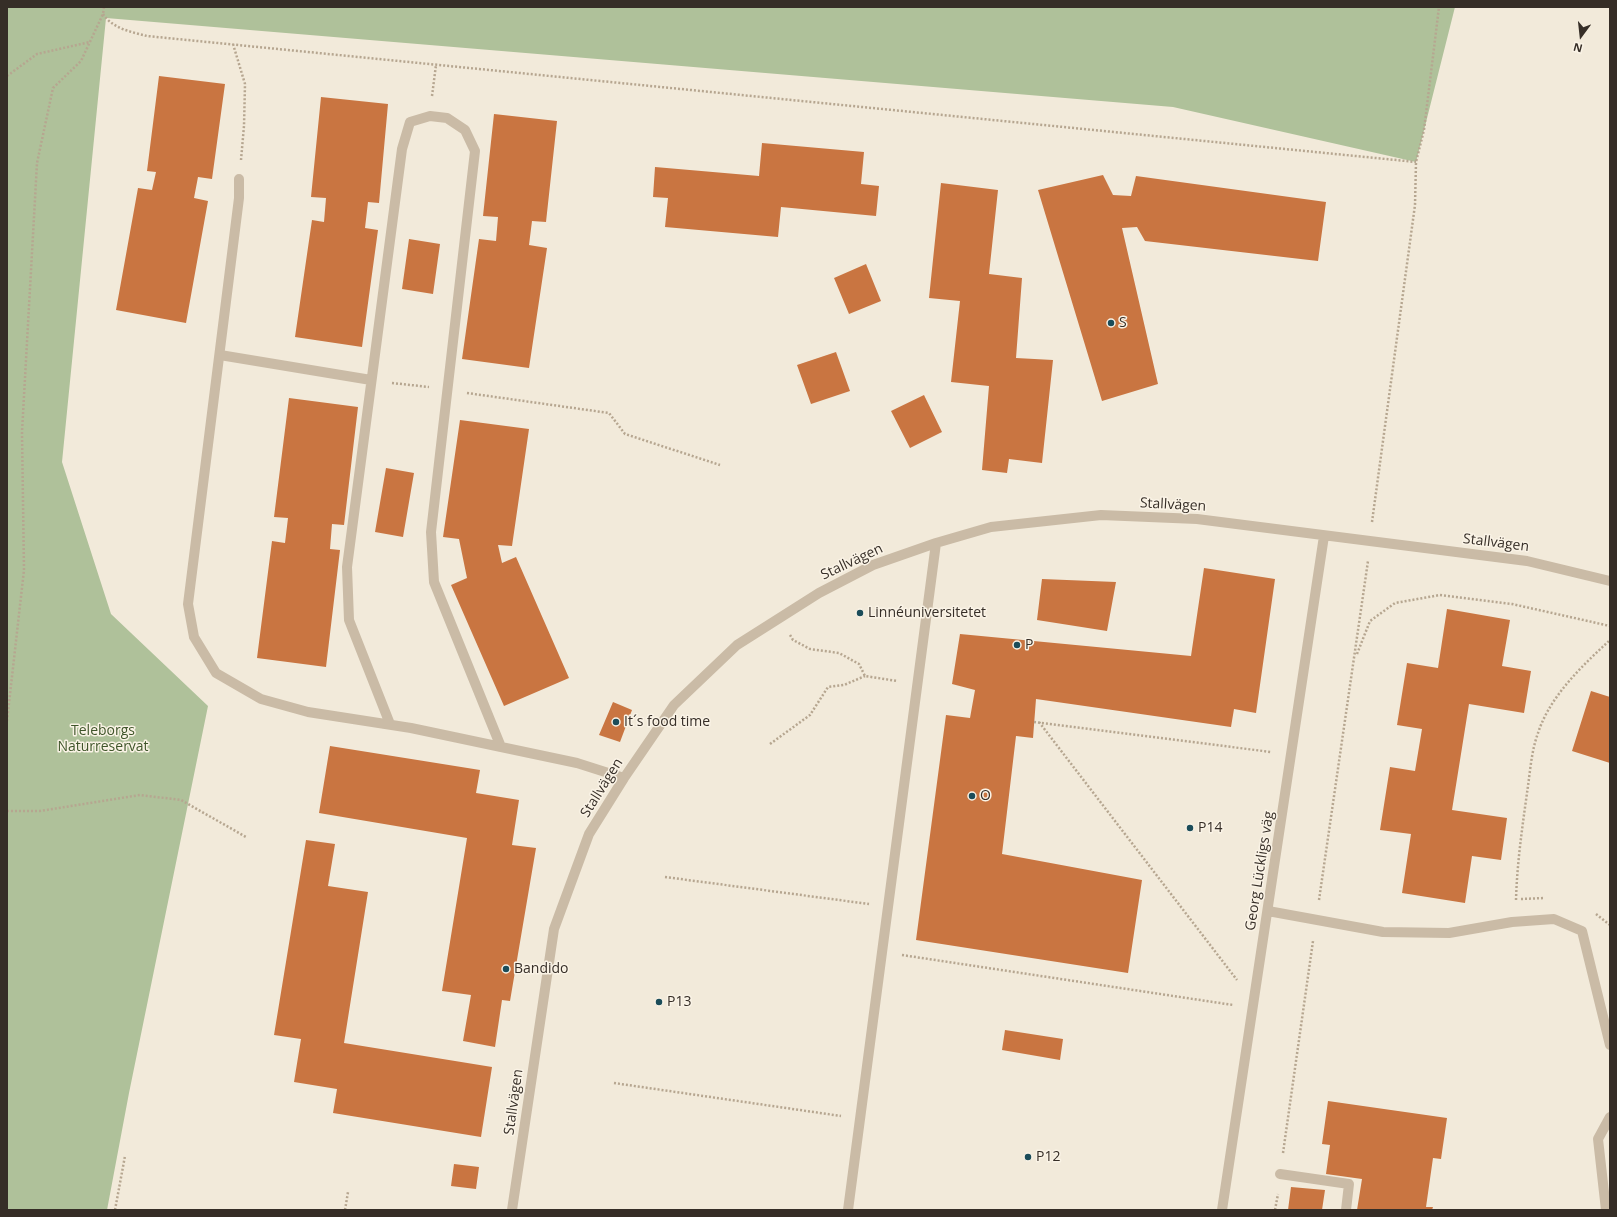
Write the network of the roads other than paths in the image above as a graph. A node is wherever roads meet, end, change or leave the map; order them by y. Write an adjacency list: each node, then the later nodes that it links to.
1 (239, 179): 2 (street)
2 (220, 355): 3 (street); 7 (street)
3 (371, 380): 7 (street); 8 (street)
4 (1324, 536): 5 (street, Stallvägen); 6 (street, Stallvägen); 10 (street, Georg Lückligs väg)
5 (936, 543): 9 (street, Stallvägen); 16 (street)
6 (1610, 581)
7 (390, 724): 8 (street)
8 (502, 747): 9 (street)
9 (624, 778): 15 (street, Stallvägen)
10 (1268, 911): 11 (street); 17 (street, Georg Lückligs väg)
11 (1608, 1029): 12 (street)
12 (1610, 1045)
13 (1610, 1117): 19 (street)
14 (1280, 1174): 18 (street)
15 (512, 1210)
16 (848, 1210)
17 (1222, 1210)
18 (1346, 1210)
19 (1606, 1210)

